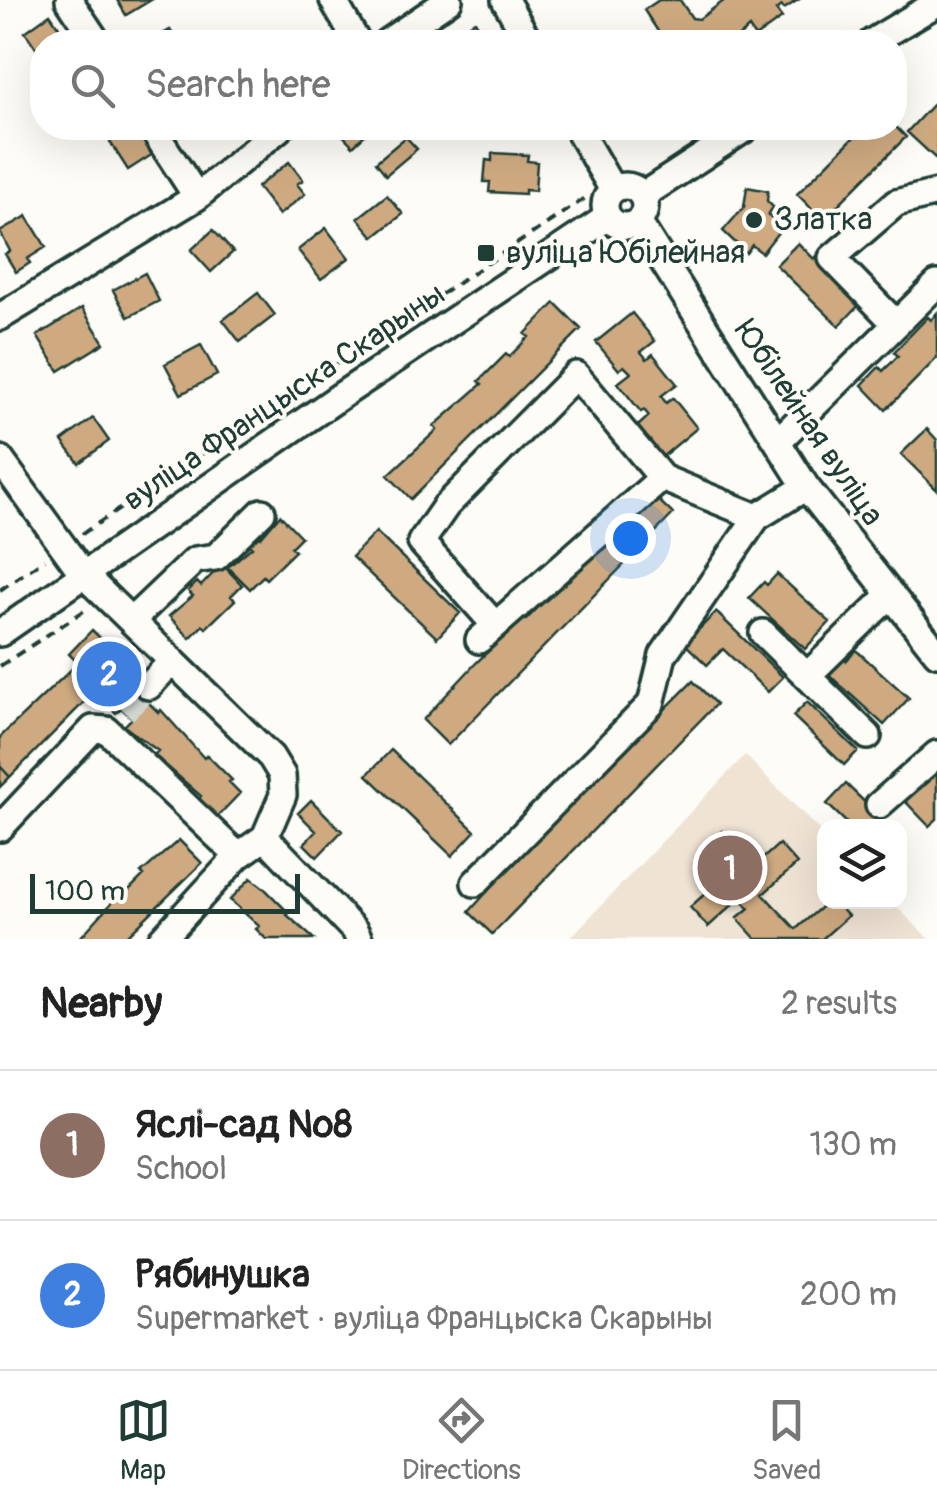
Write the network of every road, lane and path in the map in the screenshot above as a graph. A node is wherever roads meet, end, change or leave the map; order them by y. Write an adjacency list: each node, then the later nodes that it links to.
1 (69, 0): 7 (street)
2 (333, 0): 8 (street)
3 (449, 0): 9 (street)
4 (505, 0): 10 (street)
5 (937, 3): 6 (street)
6 (898, 10): 11 (street)
7 (89, 30)
8 (351, 30)
9 (405, 30)
10 (522, 30)
11 (882, 30)
12 (160, 140): 18 (street)
13 (265, 140): 18 (street)
14 (584, 140): 16 (street)
15 (730, 140): 19 (street)
16 (611, 186): 19 (street); 20 (street); 30 (path)
17 (937, 192): 23 (street)
18 (196, 197): 22 (street)
19 (640, 209): 20 (street); 24 (street, Юбілейная вуліца)
20 (608, 217): 31 (street, вуліца Францыска Скарыны)
21 (937, 284): 23 (street)
22 (3, 309)
23 (896, 324): 24 (street)
24 (778, 441): 27 (street, Юбілейная вуліца)
25 (0, 458): 30 (street)
26 (662, 478): 26 (street); 29 (street)
27 (806, 487): 29 (street); 33 (street, Юбілейная вуліца)
28 (262, 512): 35 (street)
29 (756, 518): 49 (street)
30 (63, 546): 31 (street); 32 (path)
31 (83, 574): 34 (street); 37 (street, вуліца Францыска Скарыны)
32 (0, 590)
33 (890, 594): 38 (street, Юбілейная вуліца); 41 (street)
34 (106, 597): 35 (street); 40 (path)
35 (131, 621): 39 (street)
36 (764, 633): 41 (street)
37 (0, 634)
38 (937, 653)
39 (172, 661): 42 (street); 47 (street)
40 (0, 666)
41 (808, 675): 43 (street)
42 (148, 686)
43 (868, 736)
44 (937, 754): 45 (street)
45 (879, 805)
46 (0, 828): 48 (street)
47 (265, 837): 48 (street); 51 (street)
48 (238, 856): 50 (street)
49 (475, 882)
50 (162, 939)
51 (359, 939)

